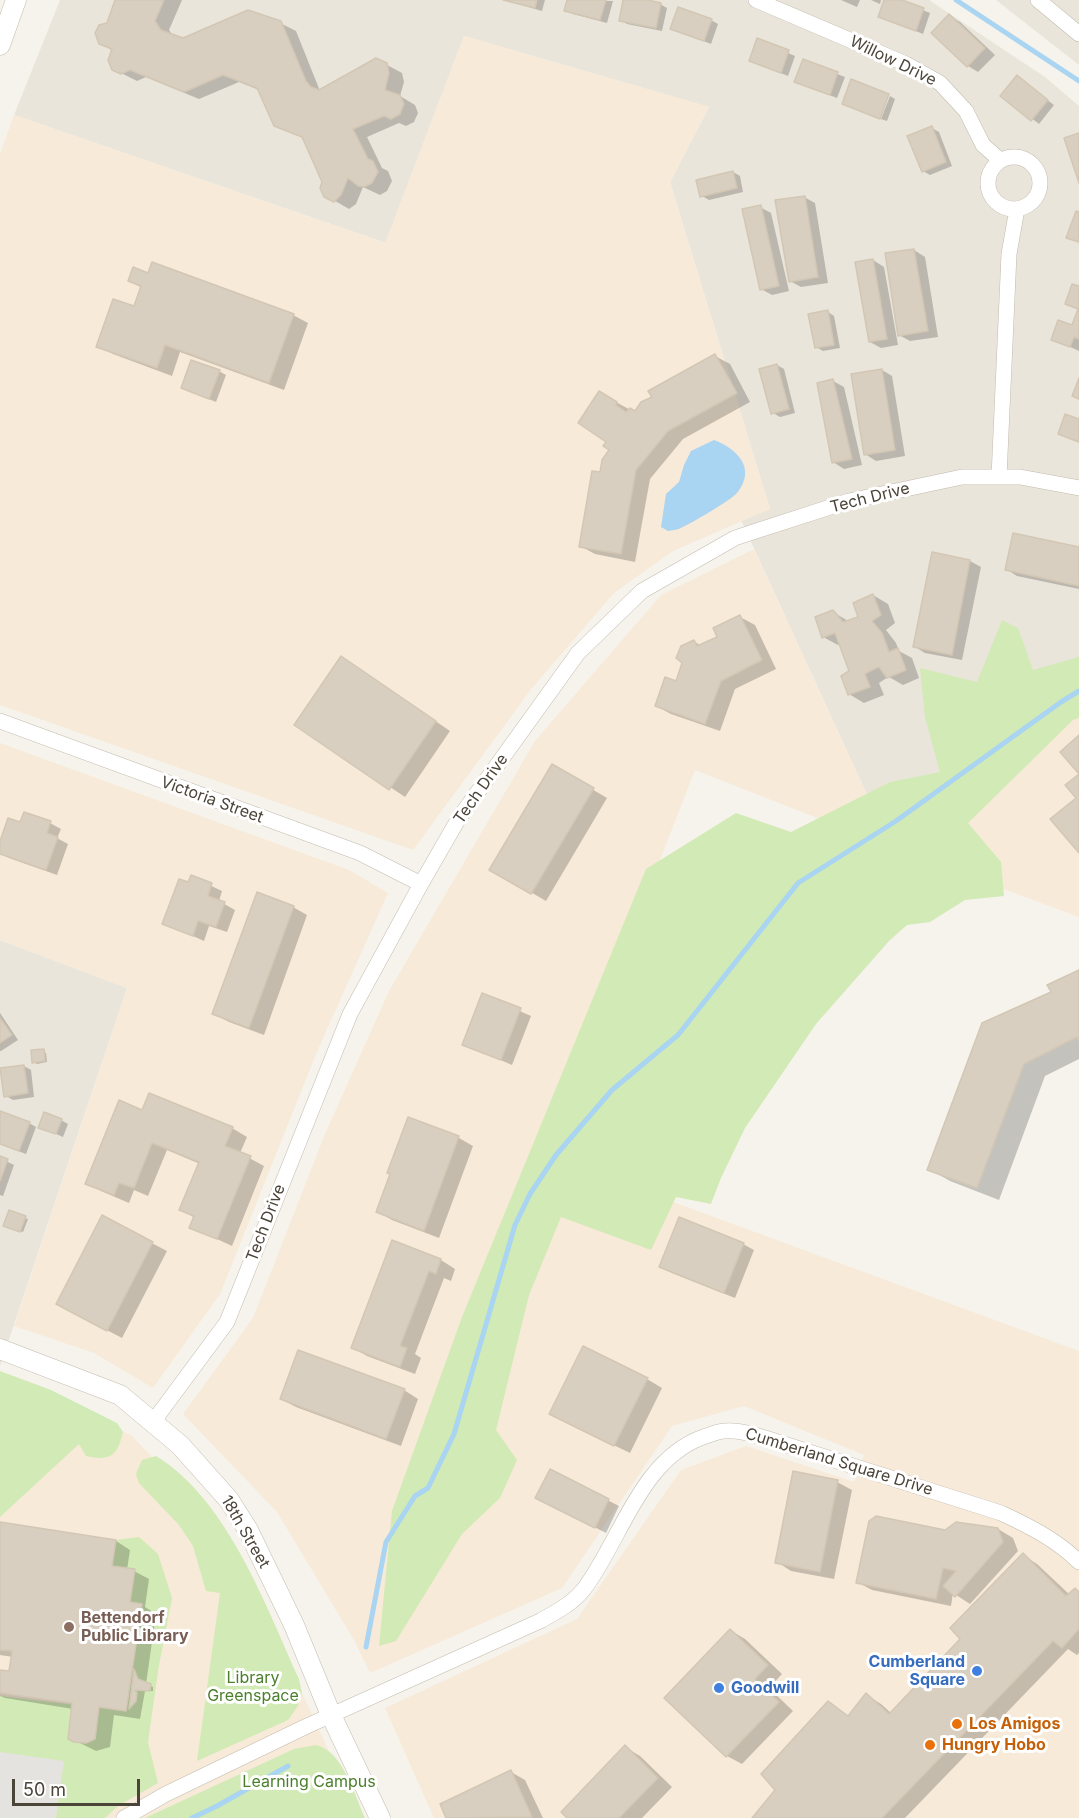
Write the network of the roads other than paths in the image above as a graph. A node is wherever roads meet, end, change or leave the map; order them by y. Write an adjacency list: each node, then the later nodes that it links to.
1 (16, 0): 5 (street)
2 (756, 0): 6 (street, Willow Drive)
3 (1038, 0): 4 (street)
4 (1079, 34)
5 (0, 45)
6 (1000, 160): 7 (street); 7 (street)
7 (1017, 208): 8 (street)
8 (999, 477): 9 (street, Tech Drive); 11 (street, Tech Drive)
9 (1079, 488)
10 (0, 721): 11 (street, Victoria Street)
11 (421, 884): 13 (street, Tech Drive)
12 (0, 1349): 13 (street, 18th Street)
13 (153, 1422): 15 (street, 18th Street)
14 (1079, 1562): 15 (street, Cumberland Square Drive)
15 (331, 1715): 16 (street, Cumberland Square Drive); 17 (street, 18th Street)
16 (124, 1818)
17 (380, 1818)

